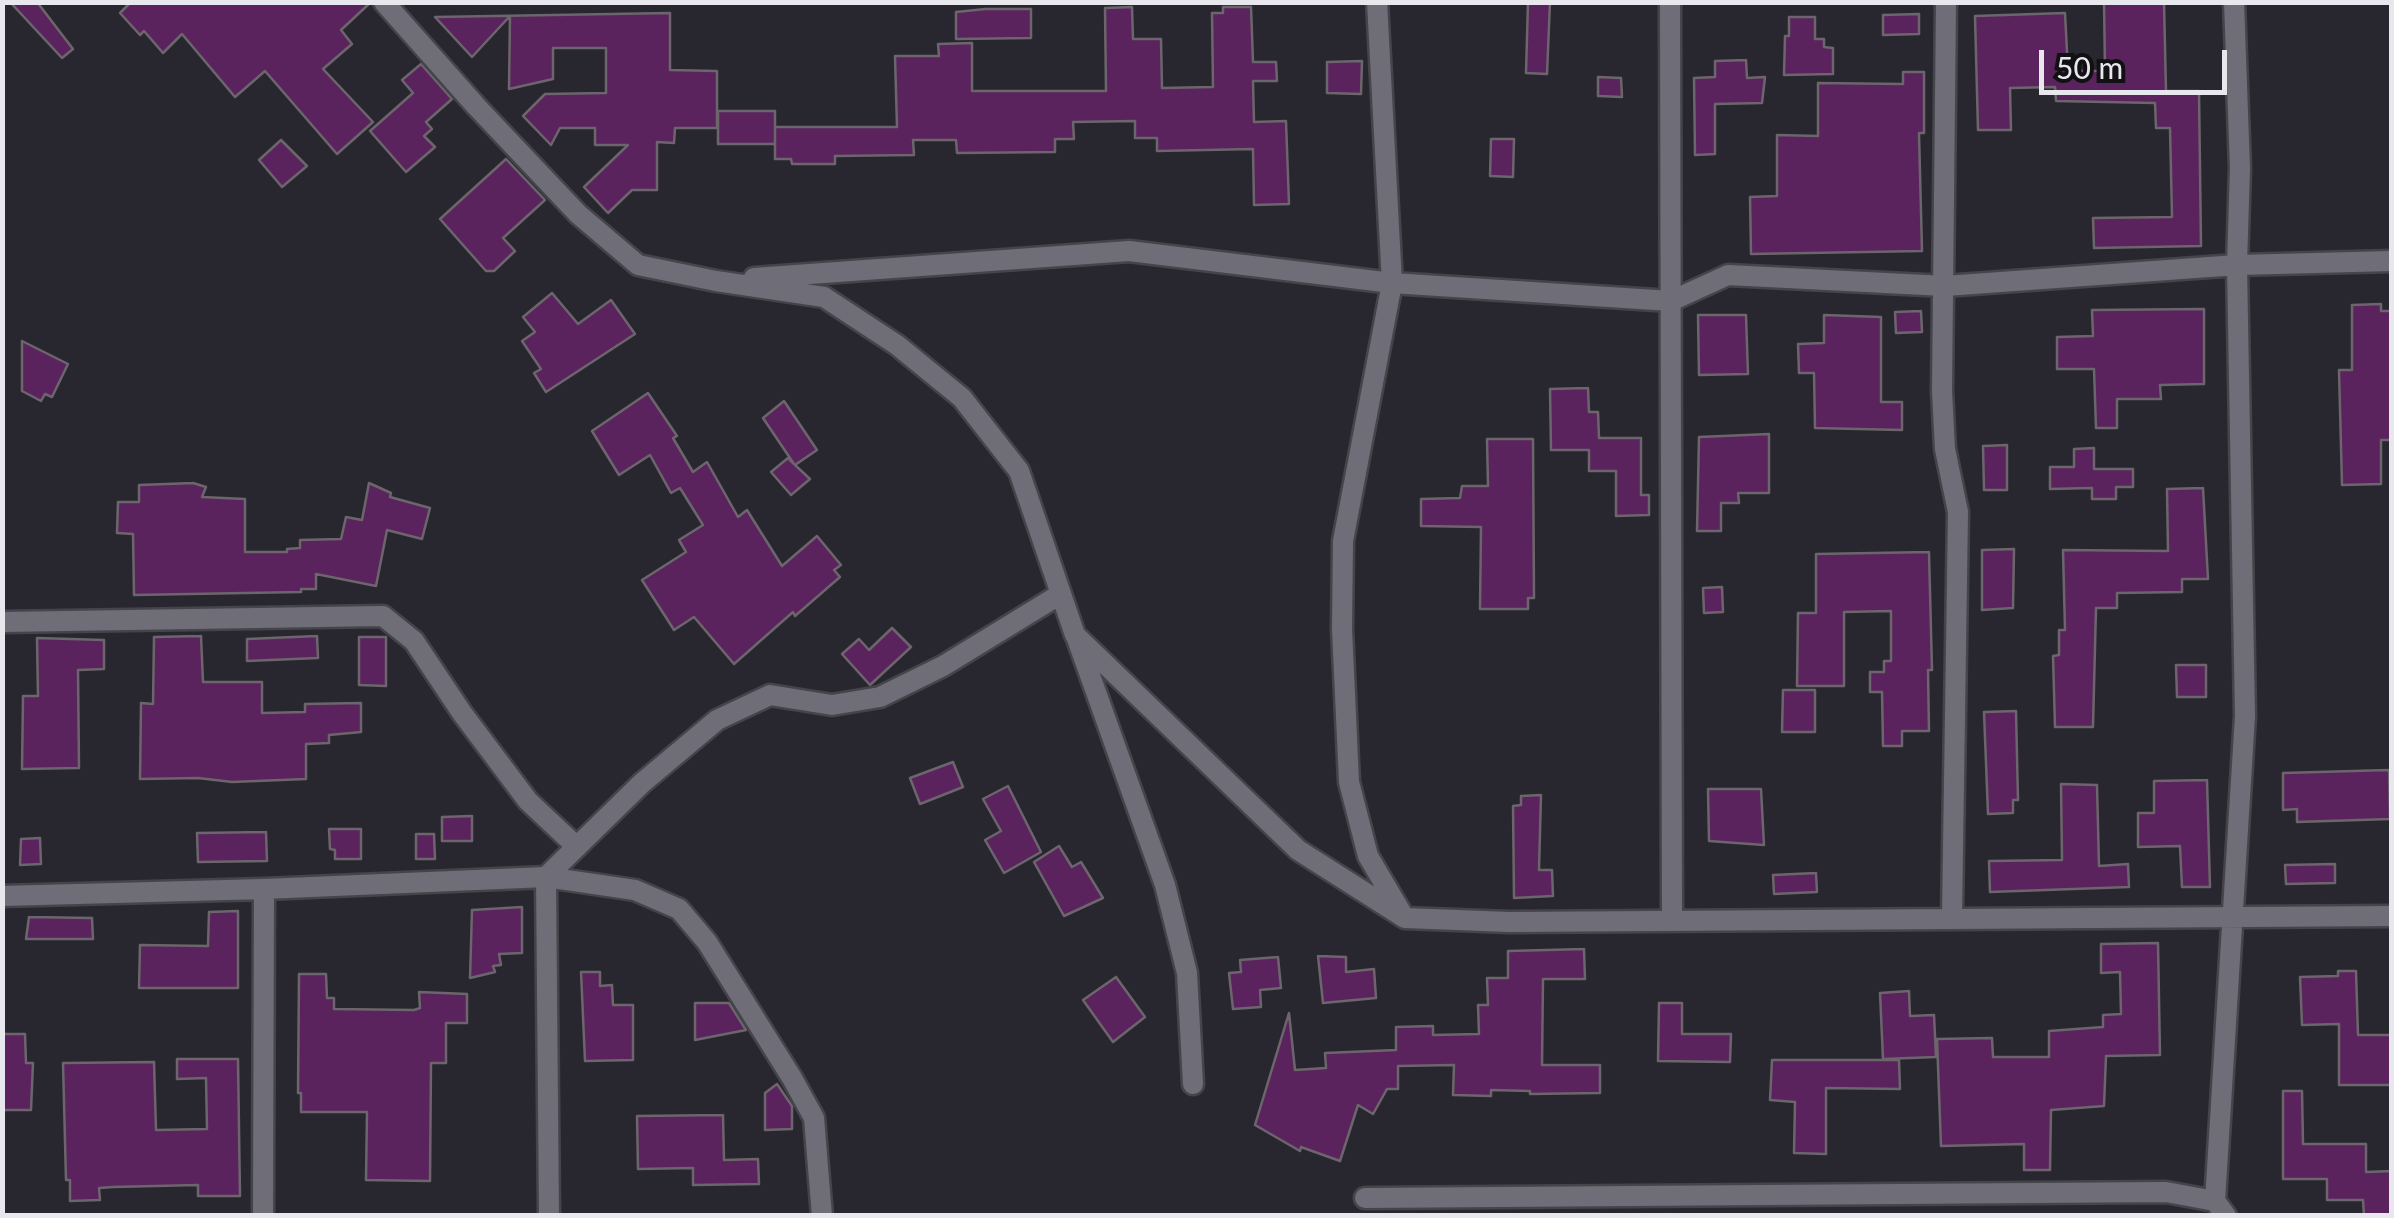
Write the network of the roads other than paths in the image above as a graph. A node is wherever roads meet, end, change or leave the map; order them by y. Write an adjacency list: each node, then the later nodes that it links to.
1 (384, 2): 8 (street)
2 (1377, 2): 9 (street)
3 (1670, 2): 11 (street)
4 (1946, 2): 10 (street)
5 (2234, 2): 7 (street)
6 (2392, 260): 7 (street)
7 (2236, 264): 10 (street); 21 (street)
8 (716, 281): 9 (street); 12 (street)
9 (1392, 283): 11 (street); 22 (street)
10 (1945, 286): 11 (street); 20 (street)
11 (1671, 301): 23 (street)
12 (1060, 595): 14 (street); 15 (street)
13 (2, 622): 15 (street)
14 (1076, 635): 22 (street); 24 (street)
15 (577, 846): 16 (street)
16 (546, 876): 17 (street); 28 (street); 29 (street)
17 (264, 889): 18 (street); 27 (street)
18 (2, 896)
19 (2392, 916): 21 (street)
20 (1952, 917): 21 (street); 23 (street)
21 (2232, 917): 26 (street)
22 (1405, 918): 23 (street)
23 (1672, 920)
24 (1192, 1084)
25 (1365, 1198): 26 (street)
26 (2220, 1208)
27 (263, 1216)
28 (549, 1216)
29 (822, 1216)

